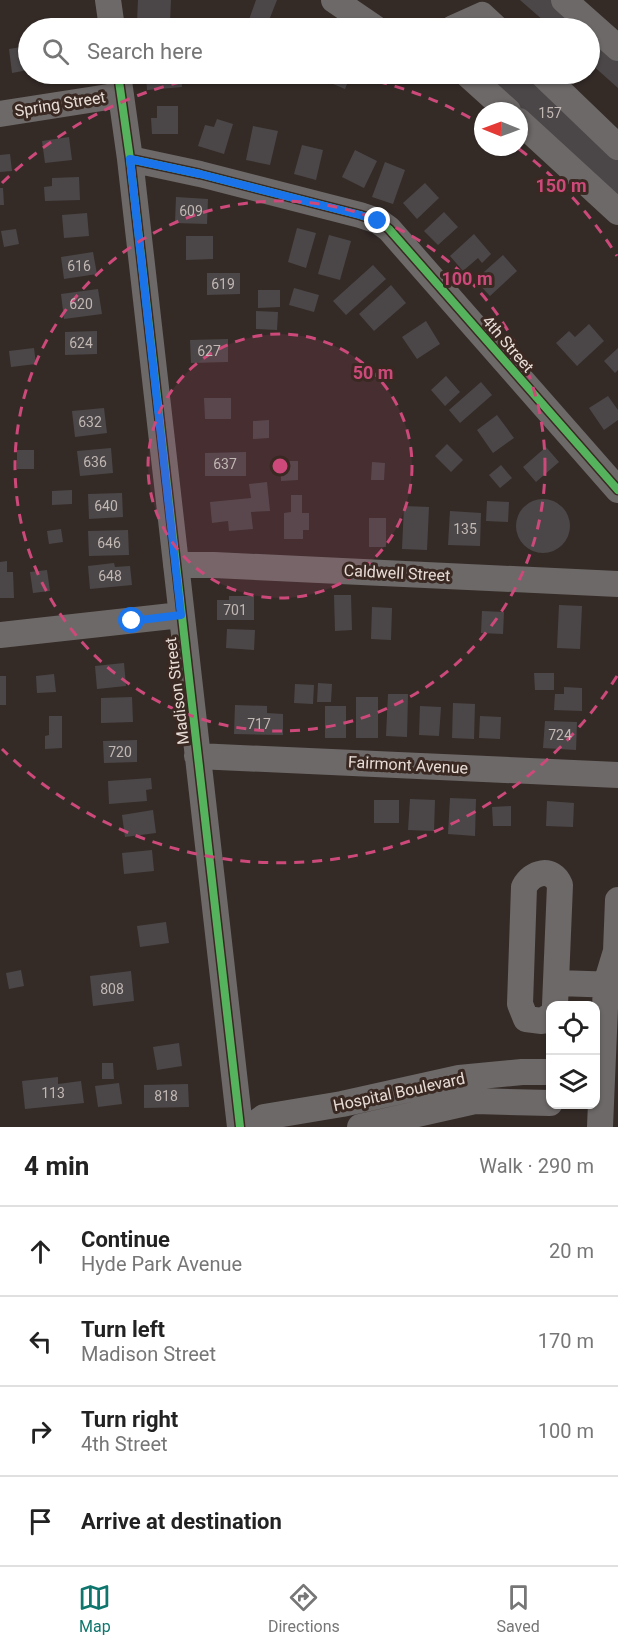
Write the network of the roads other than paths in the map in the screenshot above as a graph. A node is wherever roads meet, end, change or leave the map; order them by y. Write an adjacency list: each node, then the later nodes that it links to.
1 (108, 0): 4 (street)
2 (334, 0): 5 (street)
3 (564, 0): 6 (street)
4 (111, 18)
5 (360, 18)
6 (584, 18)
7 (600, 32): 8 (street)
8 (618, 48)
9 (120, 84): 13 (street, Spring Street); 16 (street, Madison Street)
10 (478, 84): 12 (street)
11 (552, 84): 15 (street)
12 (498, 102)
13 (0, 114)
14 (528, 129): 17 (street)
15 (618, 147)
16 (130, 159): 18 (street, 4th Street); 19 (street, Madison Street)
17 (618, 212)
18 (618, 490)
19 (176, 565): 20 (street, Caldwell Street); 21 (street, Madison Street)
20 (618, 584)
21 (181, 615): 22 (street); 23 (street, Madison Street)
22 (0, 635)
23 (197, 756): 24 (street, Fairmont Avenue); 32 (street, Madison Street)
24 (618, 775)
25 (618, 900): 26 (street)
26 (612, 985): 27 (street); 30 (street)
27 (556, 994): 28 (street)
28 (546, 1018)
29 (546, 1072): 32 (street, Hospital Boulevard)
30 (605, 1085): 34 (street)
31 (546, 1103): 33 (street, Hospital Boulevard)
32 (242, 1126)
33 (360, 1127)
34 (600, 1127)

